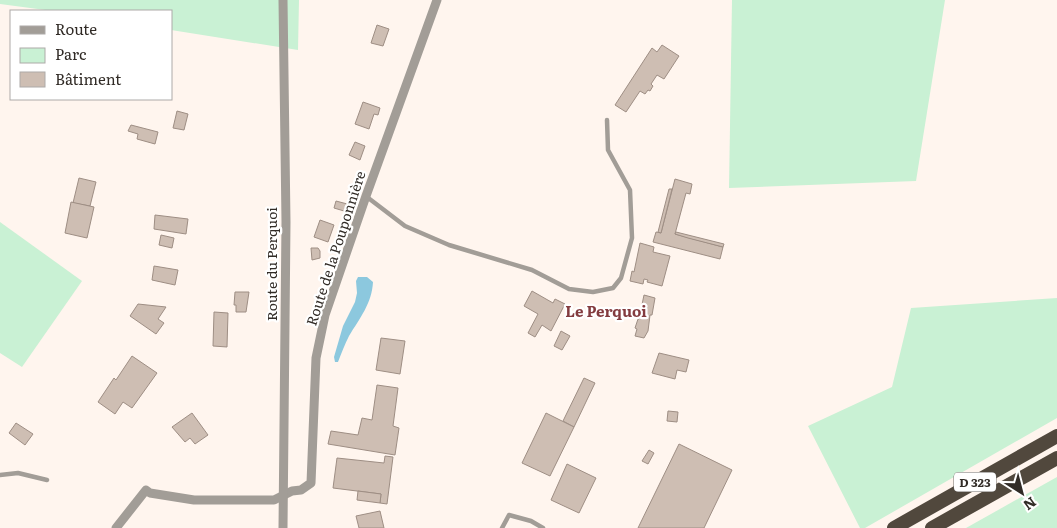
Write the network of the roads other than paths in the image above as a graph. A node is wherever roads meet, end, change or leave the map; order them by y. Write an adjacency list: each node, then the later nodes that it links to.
1 (283, 0): 9 (street, Route du Perquoi)
2 (437, 0): 4 (street, Route de la Pouponnière)
3 (607, 120): 4 (lane)
4 (366, 196): 9 (street, Route de la Pouponnière)
5 (1057, 436): 14 (highway, D 323)
6 (1057, 458): 15 (highway, D 323)
7 (0, 475): 8 (lane)
8 (47, 480)
9 (283, 494): 10 (street); 11 (street, Route du Perquoi)
10 (116, 528)
11 (283, 528)
12 (502, 528): 13 (lane)
13 (543, 528)
14 (894, 528)
15 (932, 528)

